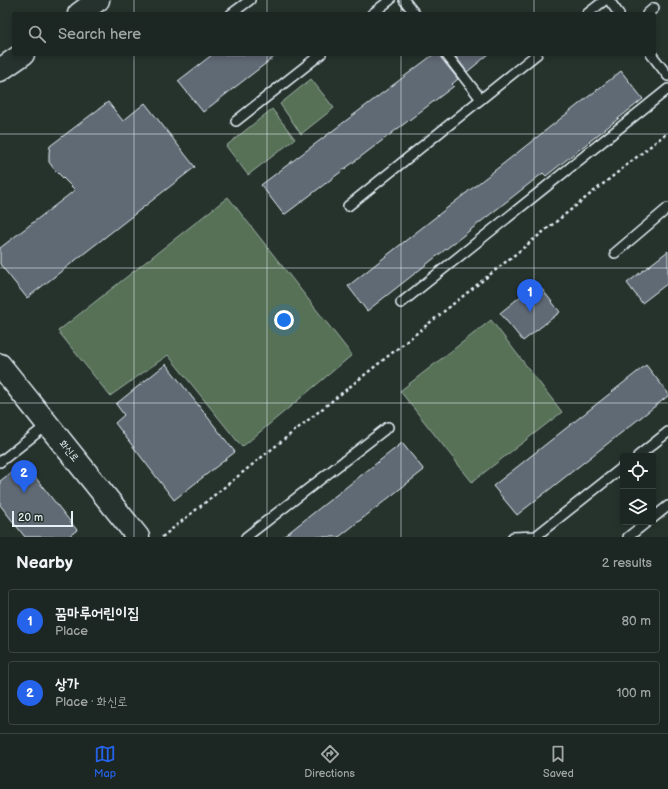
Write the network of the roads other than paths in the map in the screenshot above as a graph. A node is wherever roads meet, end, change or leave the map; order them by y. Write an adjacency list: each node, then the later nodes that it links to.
1 (98, 0): 7 (main road)
2 (250, 0): 8 (lane)
3 (390, 0): 9 (lane)
4 (404, 0): 10 (lane)
5 (605, 0): 11 (lane)
6 (608, 0): 12 (lane)
7 (82, 12)
8 (234, 12)
9 (375, 12)
10 (413, 12)
11 (590, 12)
12 (617, 12)
13 (20, 56): 18 (main road)
14 (318, 56): 22 (lane)
15 (448, 56): 21 (lane)
16 (535, 56): 21 (lane)
17 (653, 56): 19 (lane)
18 (0, 70)
19 (668, 76)
20 (668, 89): 26 (lane)
21 (481, 99): 23 (lane)
22 (236, 121)
23 (348, 206)
24 (668, 208): 25 (lane)
25 (615, 253)
26 (401, 303)
27 (0, 366): 28 (main road, 화신로)
28 (47, 425): 32 (lane); 38 (main road, 화신로)
29 (388, 427): 39 (lane)
30 (667, 435): 31 (lane)
31 (642, 453)
32 (0, 462)
33 (620, 470): 37 (lane)
34 (668, 506): 35 (lane)
35 (656, 516)
36 (643, 525): 41 (lane)
37 (544, 534): 40 (lane)
38 (138, 537)
39 (246, 537)
40 (513, 537)
41 (628, 537)

